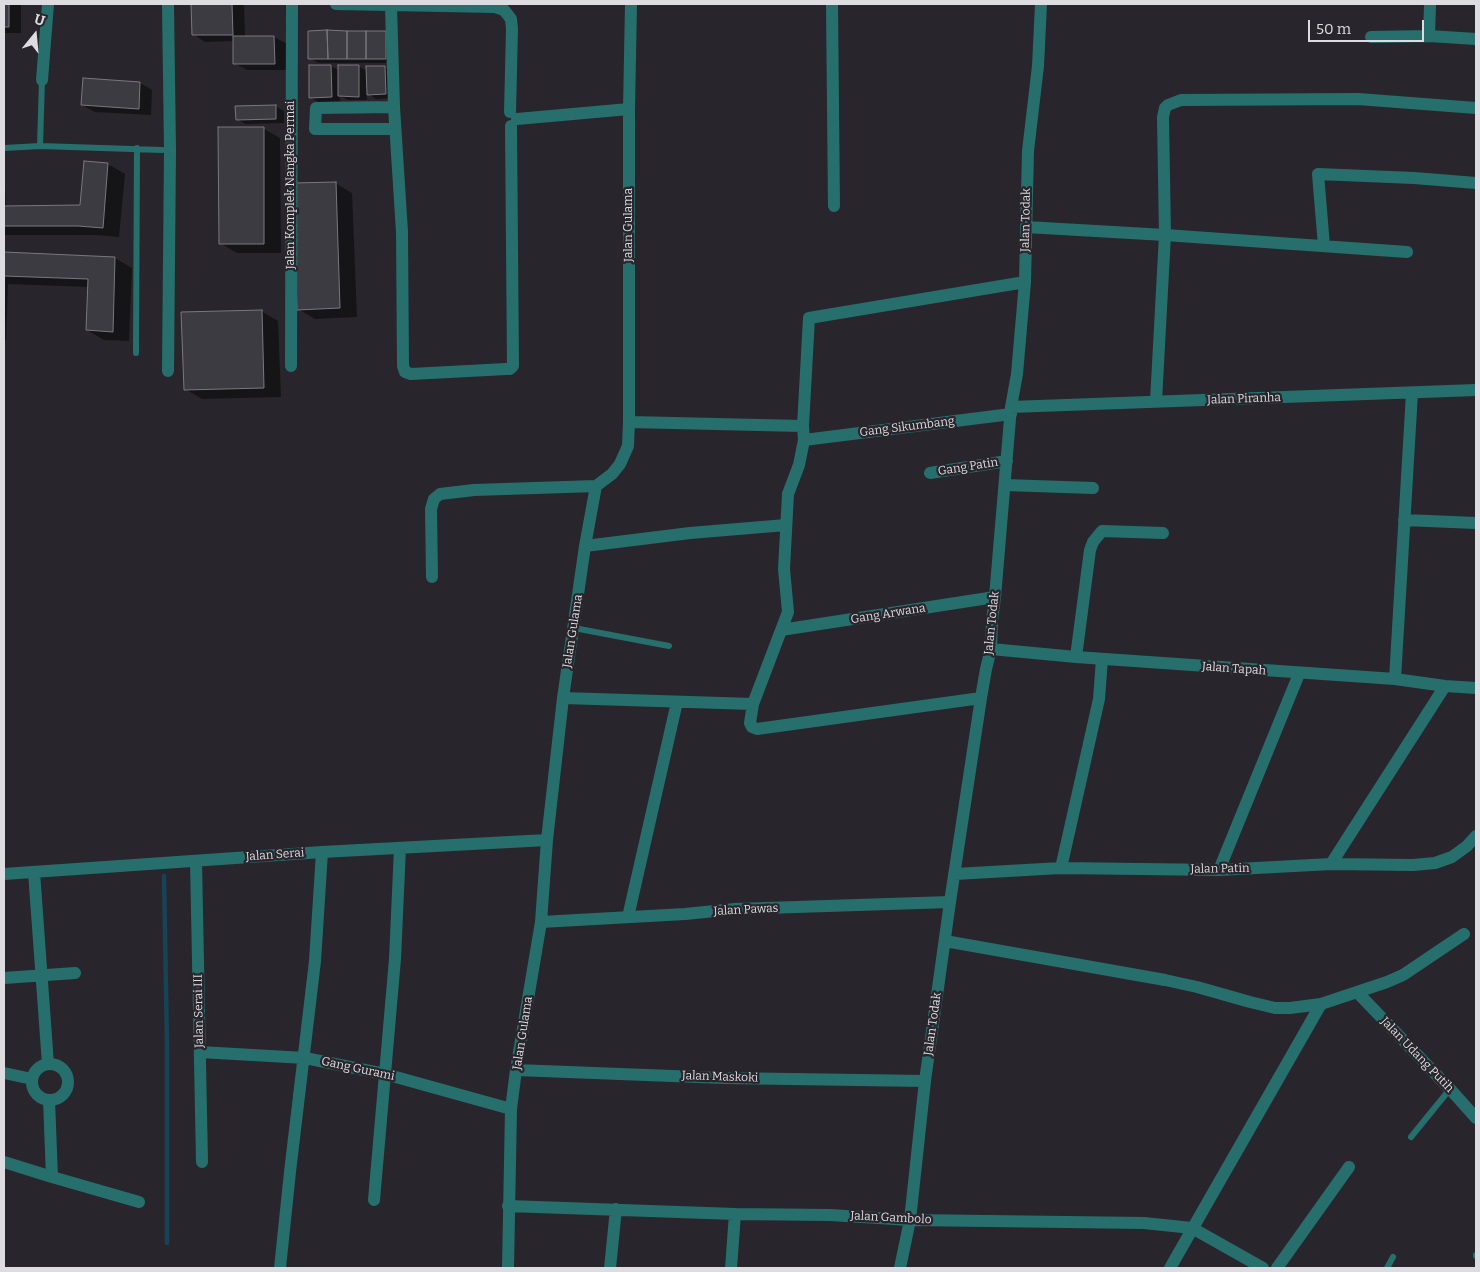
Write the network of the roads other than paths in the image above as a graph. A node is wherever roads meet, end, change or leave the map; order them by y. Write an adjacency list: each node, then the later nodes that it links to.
1 (48, 4): 13 (street)
2 (168, 4): 22 (street)
3 (292, 4): 31 (street, Jalan Komplek Nangka Permai)
4 (336, 4): 9 (street)
5 (631, 4): 16 (street, Jalan Gulama)
6 (832, 4): 24 (street)
7 (1041, 4): 25 (street, Jalan Todak)
8 (1430, 4): 10 (street)
9 (391, 6): 14 (street); 17 (street)
10 (1429, 36): 11 (street); 12 (street)
11 (1371, 37)
12 (1476, 39)
13 (42, 80): 19 (lane)
14 (394, 107): 18 (street); 18 (street)
15 (1476, 108): 26 (street)
16 (629, 109): 17 (street); 37 (street, Jalan Gulama)
17 (513, 119): 18 (street)
18 (395, 129)
19 (40, 146): 20 (lane); 21 (lane)
20 (4, 148)
21 (137, 148): 22 (lane); 30 (lane)
22 (166, 150): 32 (street)
23 (1476, 184): 27 (street)
24 (834, 206)
25 (1026, 227): 26 (street); 29 (street, Jalan Todak)
26 (1165, 235): 27 (street); 35 (street)
27 (1324, 246): 28 (street)
28 (1407, 252)
29 (1025, 282): 36 (street, Jalan Todak); 38 (street)
30 (136, 353)
31 (291, 366)
32 (168, 371)
33 (1476, 390): 34 (street, Jalan Piranha)
34 (1412, 394): 35 (street, Jalan Piranha); 45 (street)
35 (1156, 401): 36 (street, Jalan Piranha)
36 (1011, 410): 39 (street, Gang Sikumbang); 40 (street, Jalan Todak)
37 (629, 422): 38 (street); 43 (street, Jalan Gulama)
38 (803, 426): 39 (street)
39 (804, 440): 47 (street)
40 (1007, 461): 41 (street, Gang Patin); 42 (street, Jalan Todak)
41 (930, 473)
42 (1004, 485): 44 (street); 51 (street, Jalan Todak)
43 (596, 486): 49 (street, Jalan Gulama); 50 (street)
44 (1093, 488)
45 (1404, 520): 46 (street); 59 (street)
46 (1476, 523)
47 (786, 525): 49 (street); 53 (street)
48 (1163, 534): 56 (street)
49 (585, 546): 52 (street, Jalan Gulama)
50 (432, 577)
51 (995, 598): 53 (street, Gang Arwana); 55 (street, Jalan Todak)
52 (574, 628): 54 (lane); 62 (street, Jalan Gulama)
53 (781, 630): 65 (street)
54 (669, 646)
55 (991, 650): 56 (street, Jalan Tapah); 63 (street, Jalan Todak)
56 (1076, 657): 57 (street, Jalan Tapah)
57 (1102, 659): 58 (street, Jalan Tapah); 72 (street)
58 (1299, 674): 59 (street, Jalan Tapah); 73 (street)
59 (1395, 679): 60 (street, Jalan Tapah)
60 (1445, 686): 61 (street, Jalan Tapah); 71 (street)
61 (1476, 688)
62 (563, 698): 64 (street); 67 (street, Jalan Gulama)
63 (981, 698): 65 (street); 76 (street, Jalan Todak)
64 (677, 702): 65 (street); 78 (street)
65 (753, 704)
66 (1476, 836): 71 (street, Jalan Patin)
67 (547, 840): 68 (street, Jalan Serai); 79 (street, Jalan Gulama)
68 (400, 848): 69 (street, Jalan Serai); 92 (street)
69 (322, 852): 70 (street, Jalan Serai); 88 (street)
70 (196, 861): 74 (street, Jalan Serai); 87 (street, Jalan Serai III)
71 (1330, 864): 73 (street, Jalan Patin)
72 (1062, 868): 73 (street, Jalan Patin); 76 (street, Jalan Patin)
73 (1220, 870)
74 (34, 872): 75 (street, Jalan Serai); 83 (street)
75 (4, 874)
76 (955, 874): 77 (street, Jalan Todak)
77 (950, 902): 78 (street, Jalan Pawas); 81 (street, Jalan Todak)
78 (628, 917): 79 (street, Jalan Pawas)
79 (541, 922): 90 (street, Jalan Gulama)
80 (1464, 934): 85 (street)
81 (945, 941): 86 (street); 94 (street, Jalan Todak)
82 (75, 973): 83 (street)
83 (42, 975): 84 (street); 89 (street)
84 (4, 978)
85 (1357, 992): 86 (street); 95 (street, Jalan Udang Putih)
86 (1321, 1004): 110 (street)
87 (200, 1052): 88 (street, Gang Gurami); 101 (street, Jalan Serai III)
88 (304, 1058): 92 (street, Gang Gurami); 112 (street)
89 (48, 1064): 93 (street); 96 (street)
90 (516, 1070): 94 (street, Jalan Maskoki); 97 (street, Jalan Gulama)
91 (4, 1073): 93 (street)
92 (384, 1074): 97 (street, Gang Gurami); 104 (street)
93 (32, 1079): 96 (street)
94 (925, 1081): 109 (street, Jalan Todak)
95 (1450, 1089): 98 (street, Jalan Udang Putih); 99 (lane)
96 (49, 1100): 103 (street)
97 (511, 1109): 106 (street, Jalan Gulama)
98 (1476, 1118)
99 (1411, 1137)
100 (4, 1162): 103 (street)
101 (202, 1162)
102 (1350, 1167): 119 (street)
103 (52, 1177): 105 (street)
104 (374, 1200)
105 (139, 1202)
106 (508, 1206): 107 (street, Jalan Gambolo); 113 (street, Jalan Gulama)
107 (616, 1209): 108 (street, Jalan Gambolo); 114 (street)
108 (735, 1214): 109 (street, Jalan Gambolo); 115 (street)
109 (910, 1220): 110 (street, Jalan Gambolo); 116 (street, Jalan Todak)
110 (1192, 1228): 117 (street); 118 (street, Jalan Gambolo)
111 (1393, 1257): 120 (lane)
112 (280, 1268)
113 (508, 1268)
114 (610, 1268)
115 (731, 1268)
116 (900, 1268)
117 (1170, 1268)
118 (1263, 1268)
119 (1277, 1268)
120 (1387, 1268)

